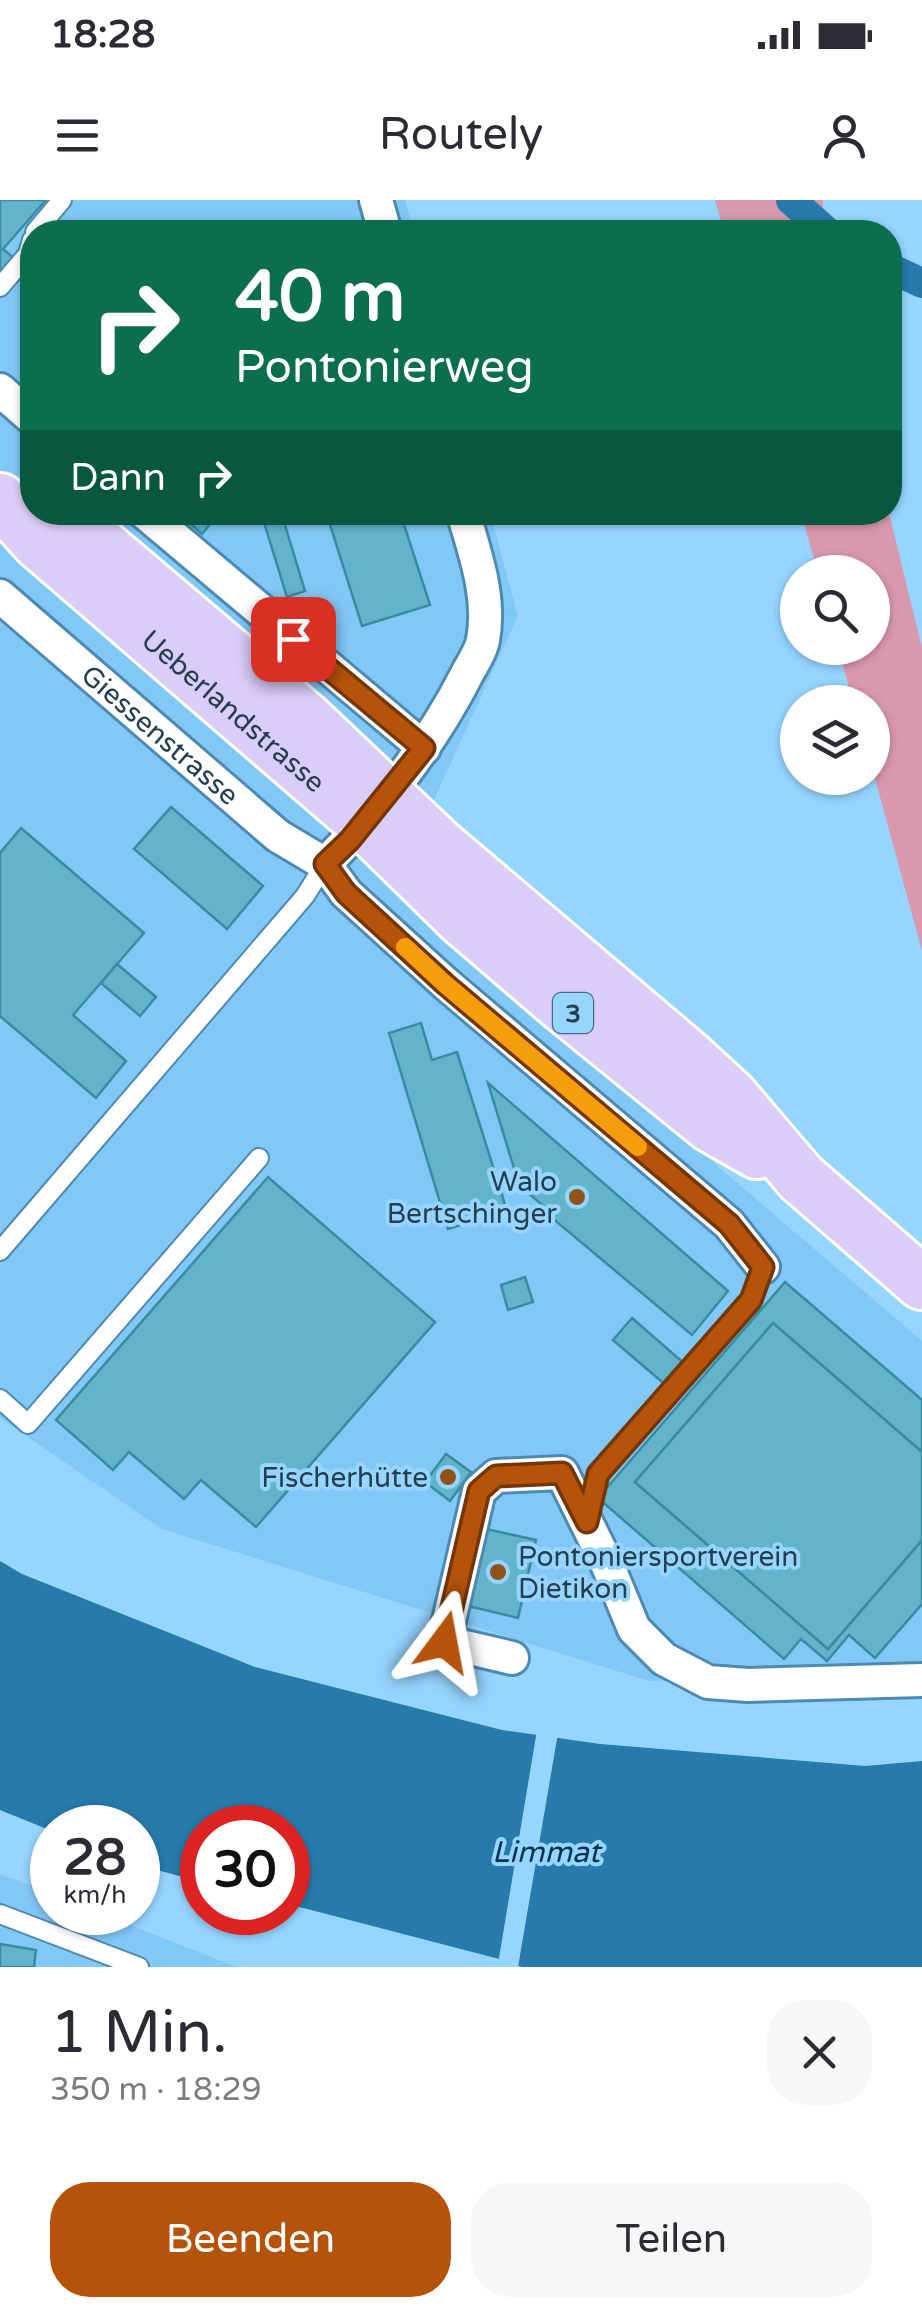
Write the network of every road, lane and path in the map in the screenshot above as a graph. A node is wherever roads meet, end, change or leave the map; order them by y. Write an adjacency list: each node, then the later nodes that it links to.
1 (62, 200): 2 (lane)
2 (44, 220)
3 (20, 263): 4 (lane)
4 (0, 287)
5 (0, 390): 6 (street)
6 (20, 408)
7 (0, 500): 8 (main road, Ueberlandstrasse / 3)
8 (20, 522)
9 (23, 525): 15 (main road, Ueberlandstrasse / 3)
10 (77, 525): 15 (main road, Ueberlandstrasse / 3)
11 (159, 525): 14 (street)
12 (467, 525): 14 (street)
13 (0, 596): 16 (street, Giessenstrasse)
14 (424, 748): 15 (street)
15 (375, 810): 16 (street); 20 (main road, Ueberlandstrasse / 3)
16 (325, 864): 18 (lane); 19 (street, Giessenstrasse)
17 (260, 1158): 21 (lane)
18 (0, 1250)
19 (763, 1267): 22 (lane, Giessenstrasse)
20 (922, 1283)
21 (0, 1399)
22 (587, 1522): 23 (street); 24 (street)
23 (512, 1658)
24 (922, 1680)
25 (0, 1914): 26 (lane)
26 (139, 1967)

